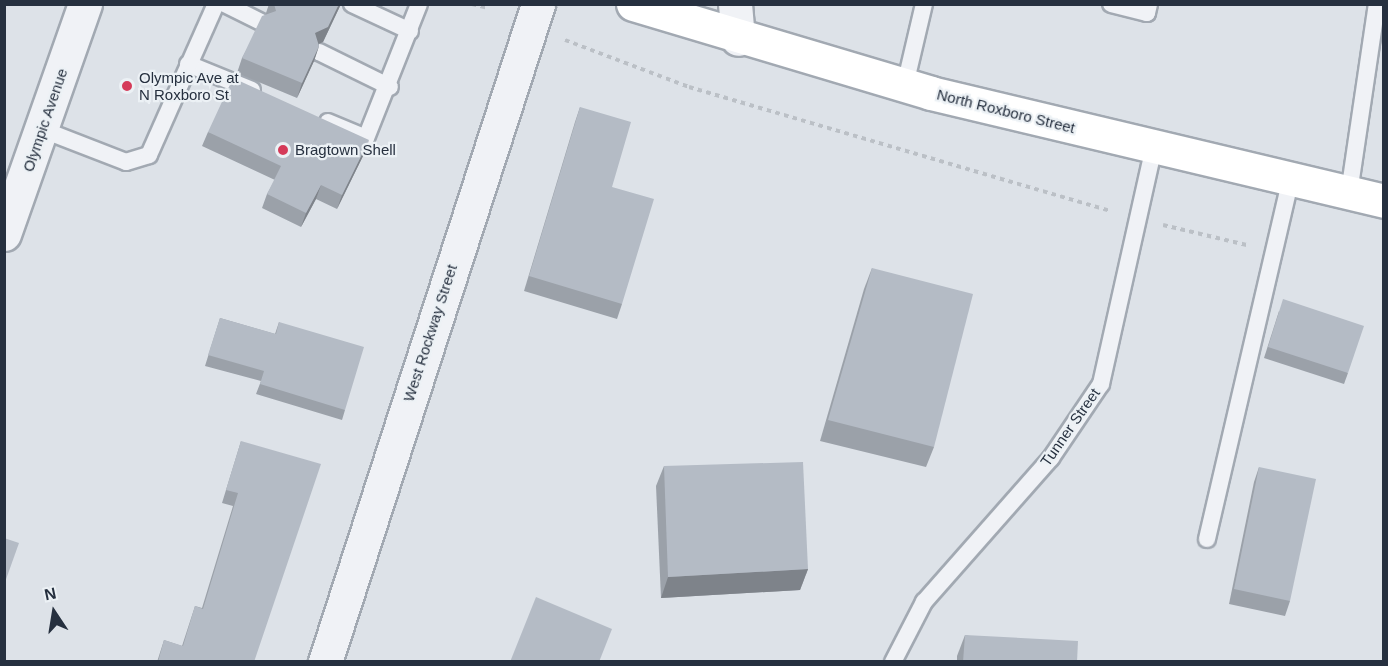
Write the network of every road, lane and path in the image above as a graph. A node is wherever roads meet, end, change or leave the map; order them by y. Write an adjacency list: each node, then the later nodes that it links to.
1 (85, 4): 25 (street, Olympic Avenue)
2 (216, 4): 20 (lane)
3 (225, 4): 15 (lane)
4 (352, 4): 16 (lane)
5 (419, 4): 16 (lane)
6 (472, 4): 13 (path)
7 (538, 4): 34 (street, West Rockway Street)
8 (633, 4): 17 (main road, North Roxboro Street)
9 (735, 4): 17 (street)
10 (924, 4): 21 (lane)
11 (1111, 4): 14 (lane)
12 (1377, 4): 28 (lane)
13 (488, 8)
14 (1148, 9)
15 (261, 22)
16 (410, 32): 22 (lane)
17 (738, 39): 21 (main road, North Roxboro Street)
18 (565, 40): 30 (path)
19 (319, 51): 22 (lane)
20 (188, 63): 23 (lane); 25 (lane)
21 (905, 85): 26 (main road, North Roxboro Street)
22 (390, 87): 24 (lane)
23 (272, 99)
24 (314, 116)
25 (41, 129): 31 (street, Olympic Avenue)
26 (1154, 146): 27 (main road, North Roxboro Street); 30 (lane, Tunner Street)
27 (1292, 179): 28 (main road, North Roxboro Street); 32 (lane)
28 (1349, 193): 29 (main road, North Roxboro Street)
29 (1383, 201)
30 (1138, 218): 32 (path); 35 (lane, Tunner Street)
31 (5, 230)
32 (1273, 251): 33 (lane)
33 (1207, 539)
34 (324, 662)
35 (893, 662)

